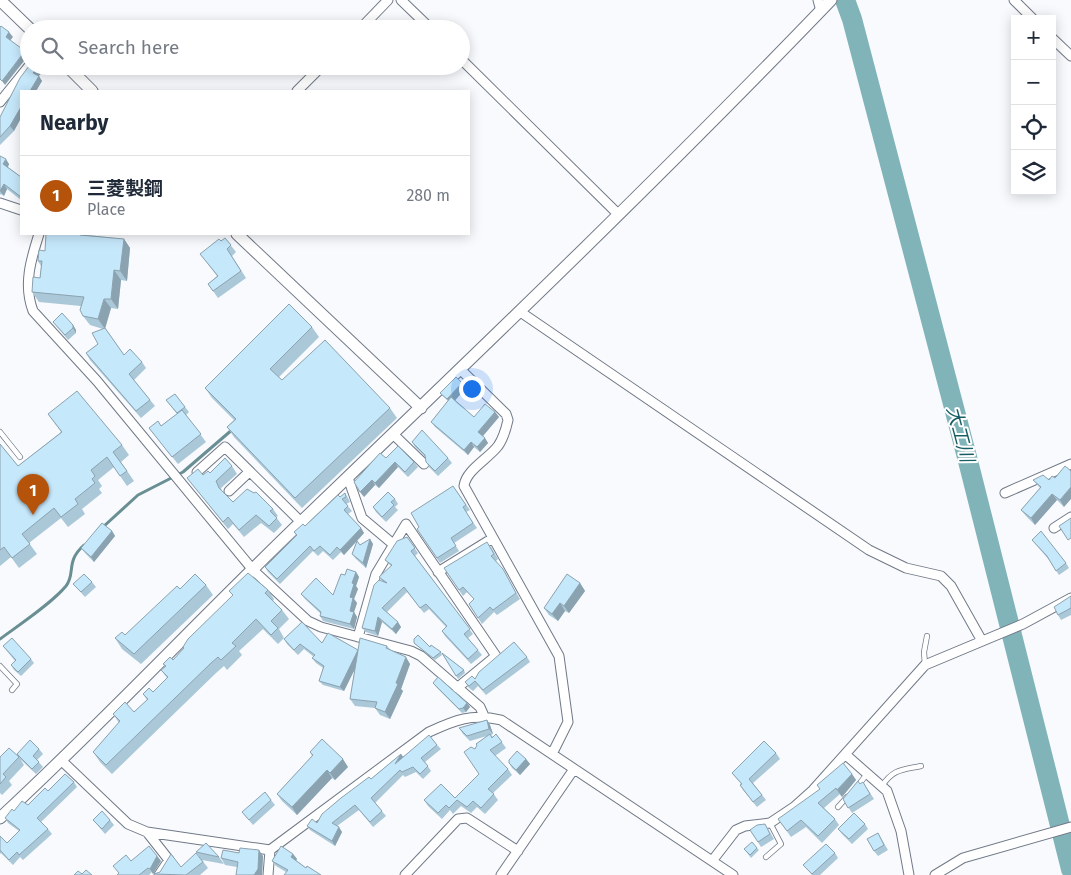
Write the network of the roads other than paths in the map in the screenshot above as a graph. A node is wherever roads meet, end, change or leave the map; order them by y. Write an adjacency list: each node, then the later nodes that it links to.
1 (0, 0): 8 (street)
2 (388, 0): 9 (street)
3 (401, 0): 10 (street)
4 (831, 0): 6 (street)
5 (1014, 0): 7 (street)
6 (819, 6): 22 (street)
7 (1029, 15)
8 (21, 20)
9 (369, 20)
10 (421, 20)
11 (1056, 42): 12 (street)
12 (1071, 56)
13 (470, 68): 22 (street)
14 (22, 75): 19 (street)
15 (76, 75): 17 (street)
16 (313, 75): 18 (street)
17 (91, 90)
18 (298, 90)
19 (0, 102)
20 (0, 203): 21 (street)
21 (20, 210)
22 (618, 214): 25 (street)
23 (39, 235): 43 (street)
24 (238, 235): 27 (street)
25 (519, 311): 26 (street); 48 (street)
26 (461, 370): 27 (street); 41 (street)
27 (421, 408): 29 (street)
28 (0, 432): 30 (lane)
29 (394, 435): 31 (street); 35 (street)
30 (20, 456)
31 (424, 464)
32 (1071, 464): 37 (street)
33 (197, 472): 34 (street)
34 (248, 473): 36 (street); 39 (street)
35 (348, 478): 39 (street); 42 (street)
36 (229, 491)
37 (1005, 493)
38 (1071, 518): 40 (street)
39 (301, 522): 43 (street)
40 (1054, 528)
41 (492, 538): 44 (street); 54 (street)
42 (393, 544): 44 (street); 47 (street)
43 (252, 570): 47 (street); 56 (street)
44 (438, 572): 51 (street)
45 (1071, 598): 48 (street)
46 (927, 636): 49 (lane)
47 (358, 637): 51 (street)
48 (982, 641): 49 (street)
49 (925, 665): 55 (street)
50 (0, 666): 52 (lane)
51 (458, 688): 53 (street)
52 (12, 690)
53 (484, 716): 54 (street); 66 (street)
54 (552, 754): 58 (street)
55 (846, 755): 59 (street); 63 (street)
56 (62, 761): 62 (street); 65 (street)
57 (921, 766): 60 (lane)
58 (574, 769): 67 (street); 69 (street)
59 (867, 774): 60 (street); 61 (lane)
60 (882, 786): 75 (street)
61 (838, 808)
62 (0, 818)
63 (770, 822): 68 (lane); 69 (street)
64 (1071, 827): 76 (street)
65 (148, 832): 66 (street); 70 (street)
66 (270, 850): 71 (street)
67 (518, 851): 72 (street); 73 (street)
68 (766, 857)
69 (712, 861): 74 (street)
70 (159, 875)
71 (268, 875)
72 (405, 875)
73 (501, 875)
74 (733, 875)
75 (909, 875)
76 (935, 875)

